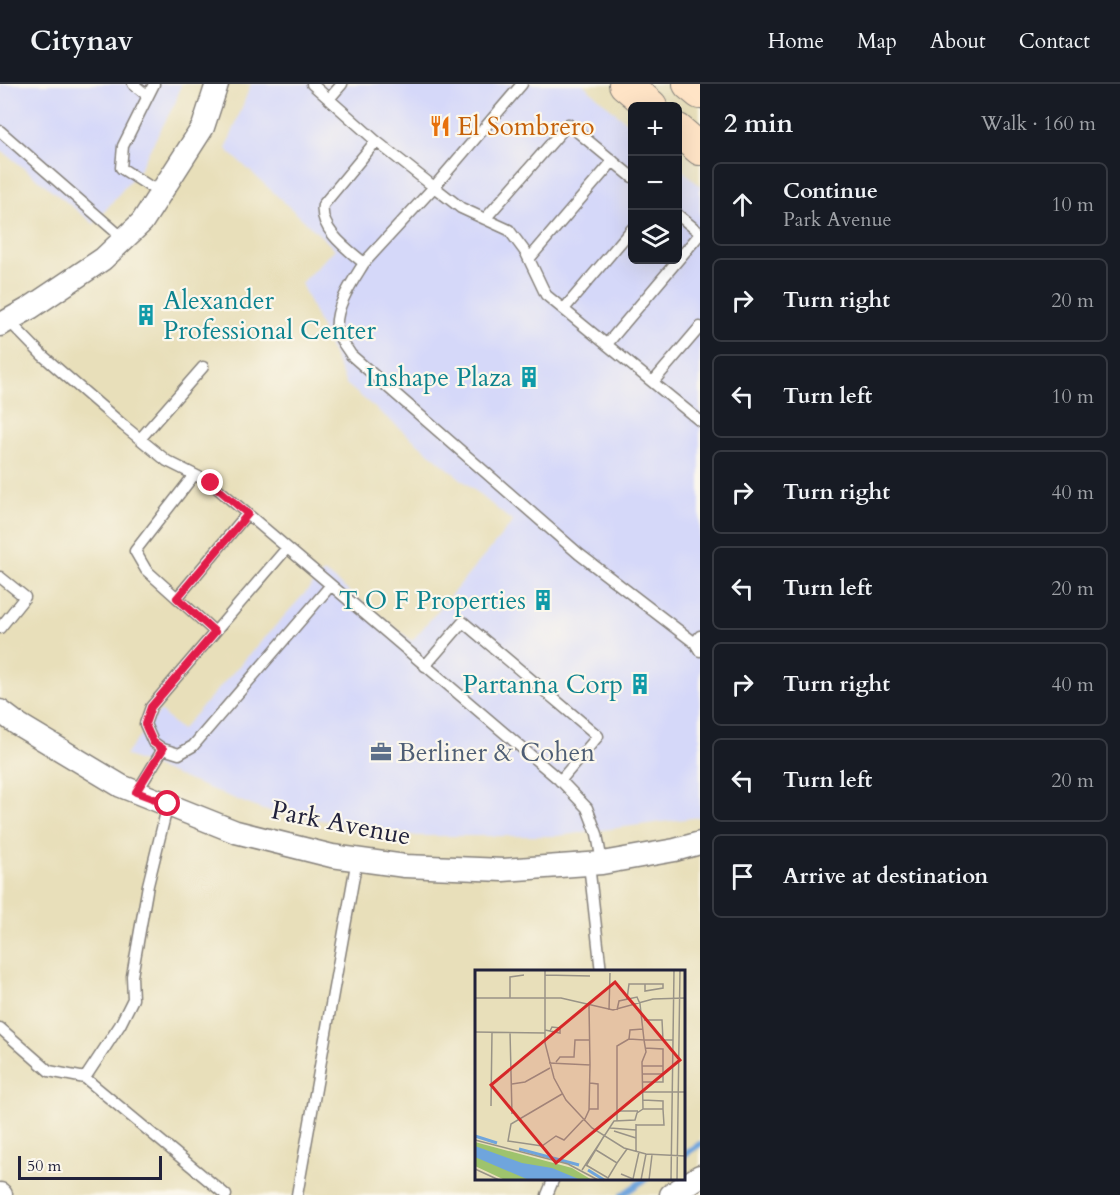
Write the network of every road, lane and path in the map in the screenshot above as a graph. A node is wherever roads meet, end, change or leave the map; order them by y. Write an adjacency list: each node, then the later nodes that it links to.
1 (133, 84): 10 (lane)
2 (154, 84): 10 (lane)
3 (217, 84): 20 (street)
4 (312, 84): 11 (lane)
5 (342, 84): 11 (lane)
6 (624, 84): 12 (main road)
7 (689, 84): 9 (main road)
8 (520, 85): 19 (lane)
9 (700, 93)
10 (148, 96): 20 (lane)
11 (329, 99): 15 (lane)
12 (646, 102)
13 (0, 131): 25 (lane)
14 (682, 133): 16 (main road)
15 (376, 141): 19 (lane); 27 (lane)
16 (700, 149)
17 (613, 161): 18 (lane); 22 (lane); 26 (lane)
18 (628, 173)
19 (434, 187): 22 (lane); 27 (lane)
20 (160, 194): 25 (street)
21 (682, 217): 23 (lane)
22 (485, 219): 26 (lane)
23 (700, 233): 31 (lane)
24 (628, 235): 28 (lane)
25 (124, 238): 29 (street)
26 (529, 259): 28 (lane)
27 (364, 263): 44 (lane)
28 (564, 309): 31 (lane)
29 (4, 323): 35 (lane)
30 (700, 327): 33 (lane)
31 (608, 344): 33 (lane)
32 (203, 367): 35 (lane)
33 (653, 382): 34 (lane)
34 (700, 421)
35 (140, 439): 36 (lane)
36 (194, 475): 37 (lane); 41 (lane)
37 (248, 514): 38 (lane); 41 (lane)
38 (287, 548): 40 (lane); 43 (lane)
39 (0, 577): 42 (lane)
40 (331, 585): 45 (lane); 47 (lane)
41 (177, 598): 43 (lane)
42 (0, 628)
43 (215, 632): 47 (lane)
44 (698, 643)
45 (425, 666): 48 (lane); 48 (lane)
46 (0, 711): 49 (street, Park Avenue)
47 (163, 749): 49 (lane)
48 (560, 781): 53 (lane)
49 (136, 792): 50 (street, Park Avenue)
50 (168, 804): 52 (street, Park Avenue); 56 (lane)
51 (700, 843): 53 (street, Park Avenue)
52 (357, 859): 53 (street, Park Avenue); 60 (lane)
53 (595, 863): 54 (lane)
54 (601, 970)
55 (0, 1028): 56 (lane)
56 (85, 1077): 59 (lane)
57 (700, 1176): 62 (street)
58 (554, 1180): 61 (lane)
59 (226, 1195)
60 (297, 1195)
61 (547, 1195)
62 (671, 1195)

